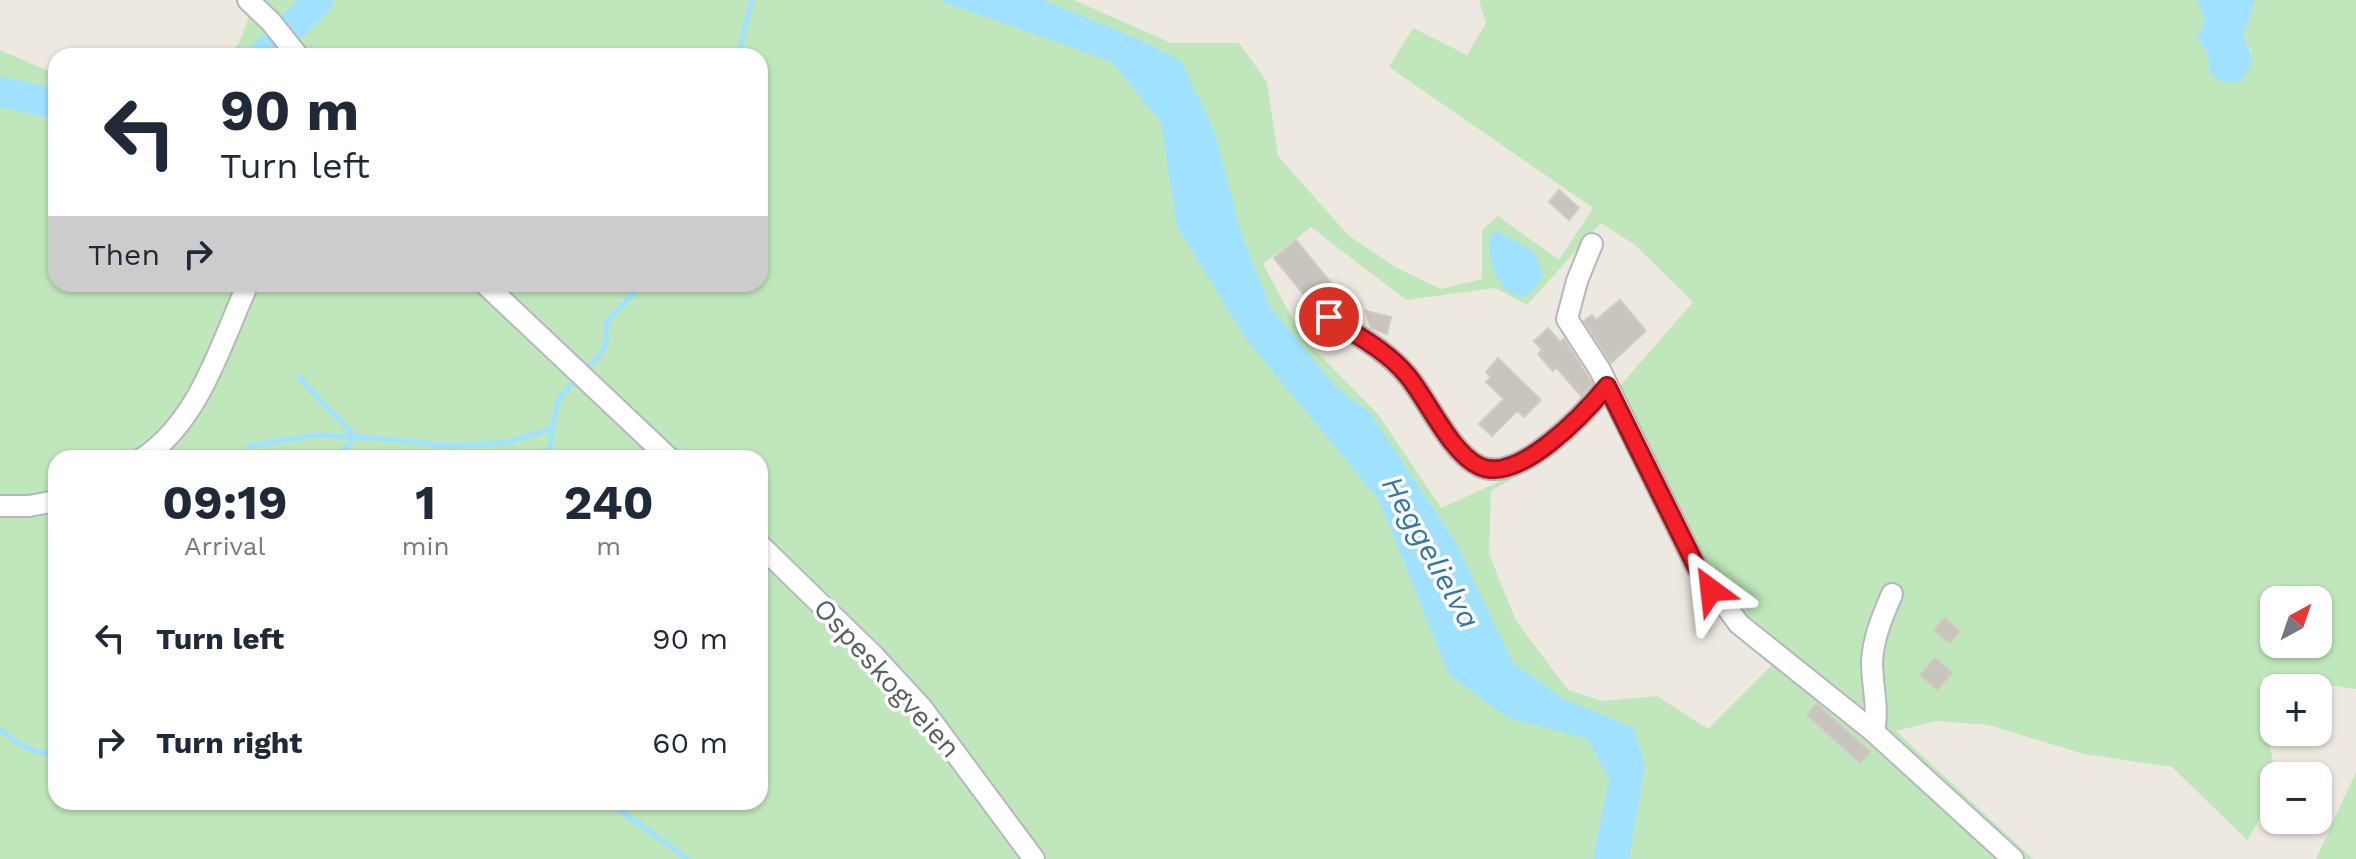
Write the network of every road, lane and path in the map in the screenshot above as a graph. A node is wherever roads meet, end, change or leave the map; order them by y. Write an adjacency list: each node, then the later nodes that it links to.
1 (248, 0): 2 (street)
2 (291, 48)
3 (1592, 244): 7 (street)
4 (245, 292): 8 (street)
5 (493, 292): 9 (street)
6 (1329, 317): 7 (street)
7 (1607, 386): 14 (street)
8 (152, 450)
9 (661, 450)
10 (48, 502): 11 (street)
11 (0, 506)
12 (768, 553): 15 (street, Ospeskogveien)
13 (1892, 594): 14 (street)
14 (1874, 732): 16 (street)
15 (1034, 859)
16 (2013, 859)

